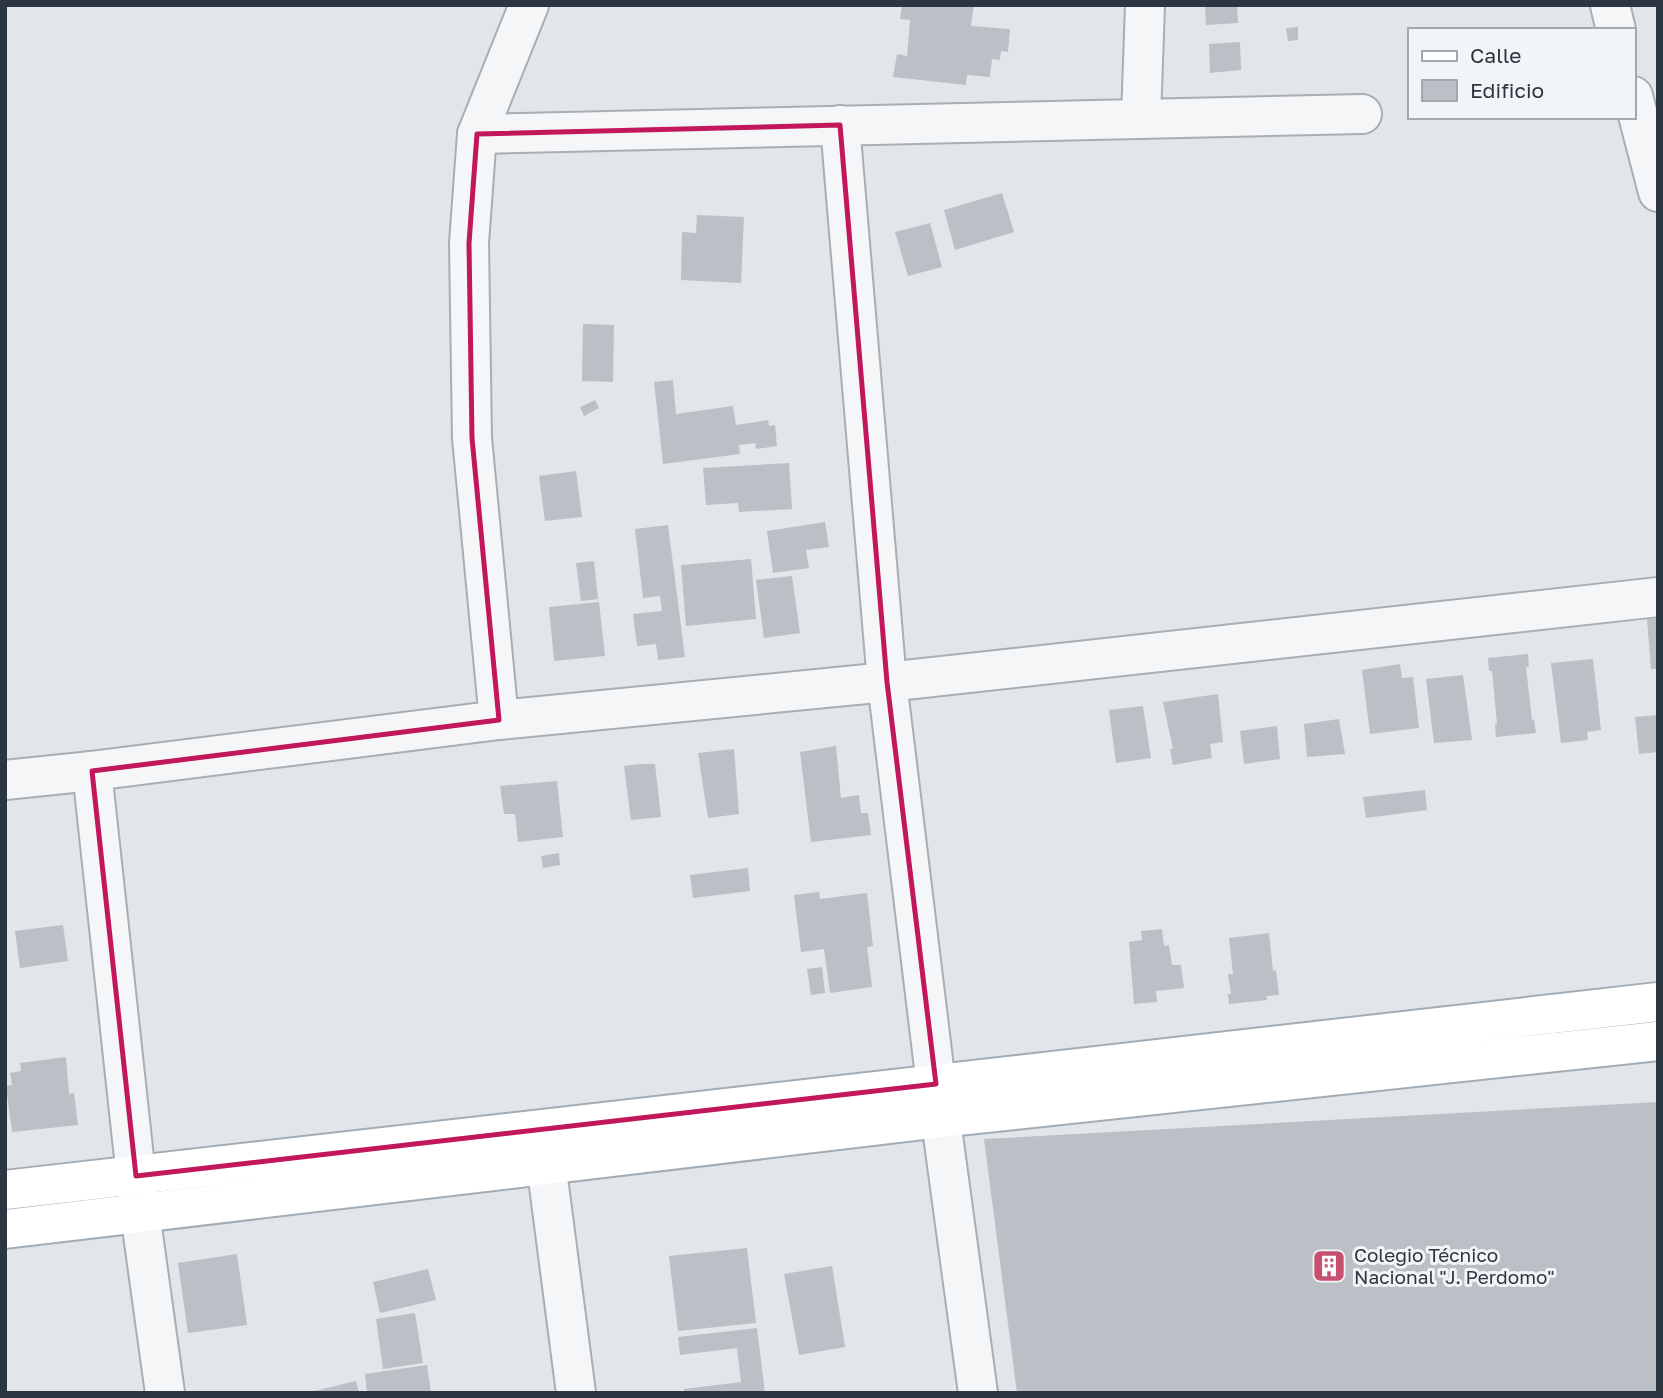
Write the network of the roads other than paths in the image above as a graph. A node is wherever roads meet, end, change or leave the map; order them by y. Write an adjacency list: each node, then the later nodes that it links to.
1 (529, 5): 9 (street)
2 (1145, 5): 7 (street)
3 (1610, 5): 4 (street)
4 (1616, 28)
5 (1635, 104): 10 (street)
6 (1362, 114): 7 (street)
7 (1141, 119): 8 (street)
8 (840, 125): 9 (street); 12 (street)
9 (477, 134): 13 (street)
10 (1658, 192)
11 (1658, 597): 12 (street)
12 (887, 682): 13 (street); 18 (street)
13 (499, 720): 14 (street)
14 (92, 771): 15 (street); 20 (street)
15 (5, 780)
16 (1658, 1002): 18 (main road)
17 (1658, 1041): 18 (main road)
18 (939, 1101): 19 (main road); 20 (main road); 26 (street)
19 (546, 1163): 22 (main road); 25 (street)
20 (136, 1175): 21 (main road); 22 (street)
21 (5, 1191)
22 (140, 1213): 23 (main road); 24 (street)
23 (5, 1229)
24 (165, 1393)
25 (576, 1393)
26 (978, 1393)

